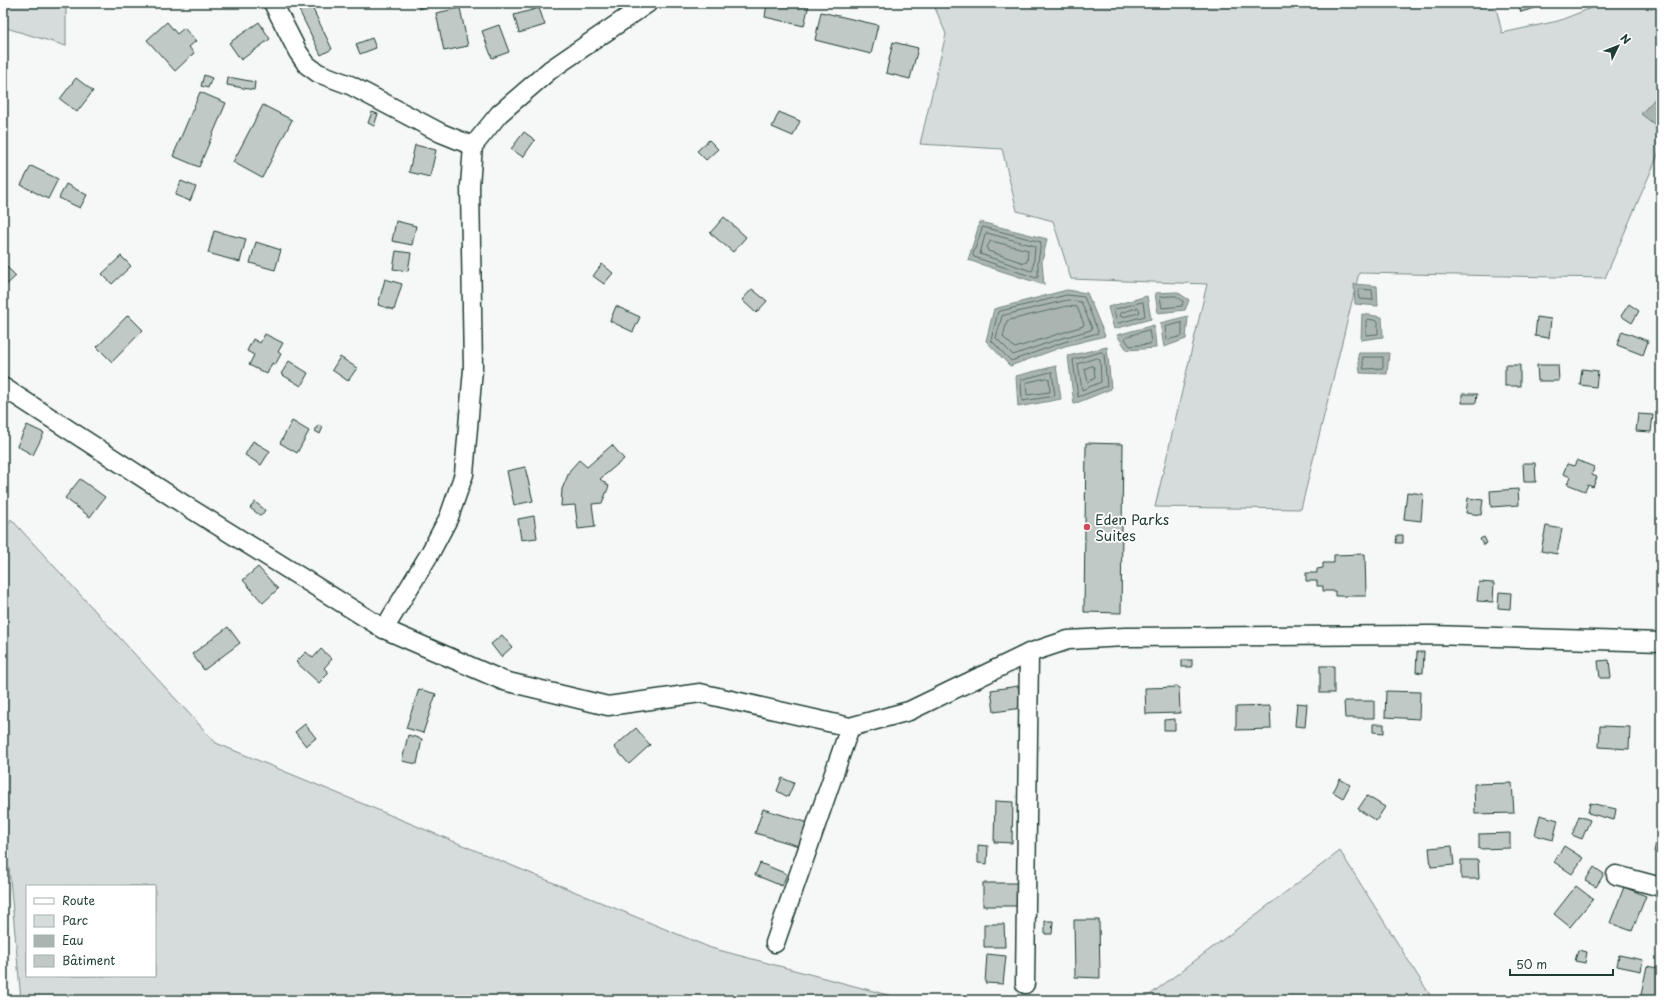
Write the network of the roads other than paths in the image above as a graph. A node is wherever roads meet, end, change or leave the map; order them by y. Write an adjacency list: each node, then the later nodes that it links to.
1 (273, 3): 3 (street)
2 (648, 3): 3 (street)
3 (473, 146): 5 (street)
4 (3, 387): 5 (street)
5 (384, 629): 8 (street)
6 (1661, 642): 7 (street)
7 (1029, 653): 8 (street); 12 (street)
8 (850, 727): 11 (street)
9 (1616, 875): 10 (street)
10 (1661, 887)
11 (775, 943)
12 (1025, 984)

